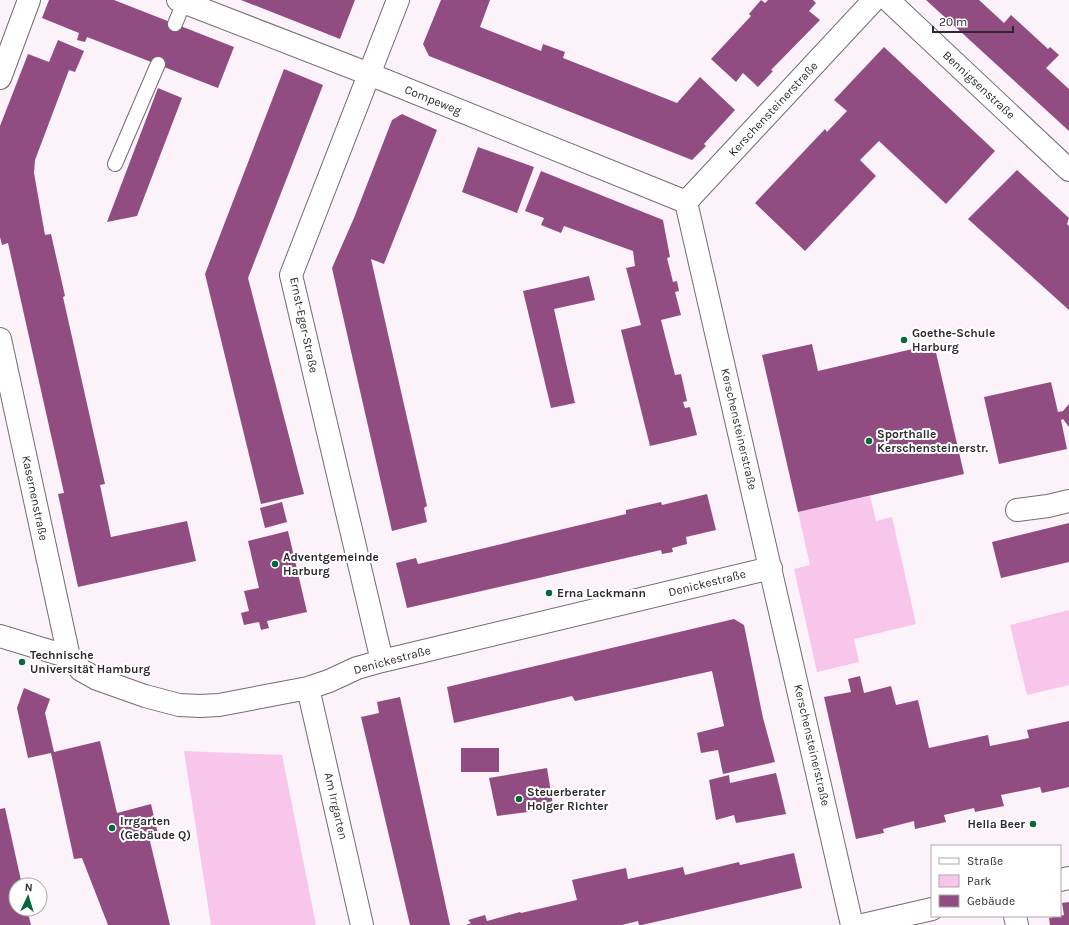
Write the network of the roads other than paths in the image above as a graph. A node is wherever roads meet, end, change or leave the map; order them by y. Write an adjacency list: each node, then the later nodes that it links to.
1 (29, 0): 10 (street)
2 (398, 0): 9 (street, Ernst-Eger-Straße)
3 (874, 0): 13 (street, Kerschensteinerstraße)
4 (888, 0): 12 (street, Bennigsenstraße)
5 (181, 1): 6 (street, Compeweg); 7 (lane)
6 (211, 6): 9 (street, Compeweg)
7 (176, 24)
8 (158, 64): 11 (lane)
9 (369, 74): 13 (street, Compeweg); 20 (street, Ernst-Eger-Straße)
10 (0, 78)
11 (115, 164)
12 (1069, 170)
13 (686, 202): 17 (street, Kerschensteinerstraße)
14 (0, 338): 19 (street, Kasernenstraße)
15 (1069, 501): 16 (street)
16 (1017, 510)
17 (771, 568): 20 (street, Denickestraße); 24 (street, Kerschensteinerstraße)
18 (0, 636): 19 (street, Denickestraße)
19 (69, 657): 21 (street, Denickestraße)
20 (382, 662): 21 (street, Denickestraße)
21 (308, 688): 23 (street, Am Irrgarten)
22 (931, 909): 25 (street)
23 (362, 925)
24 (852, 925)
25 (863, 925)

